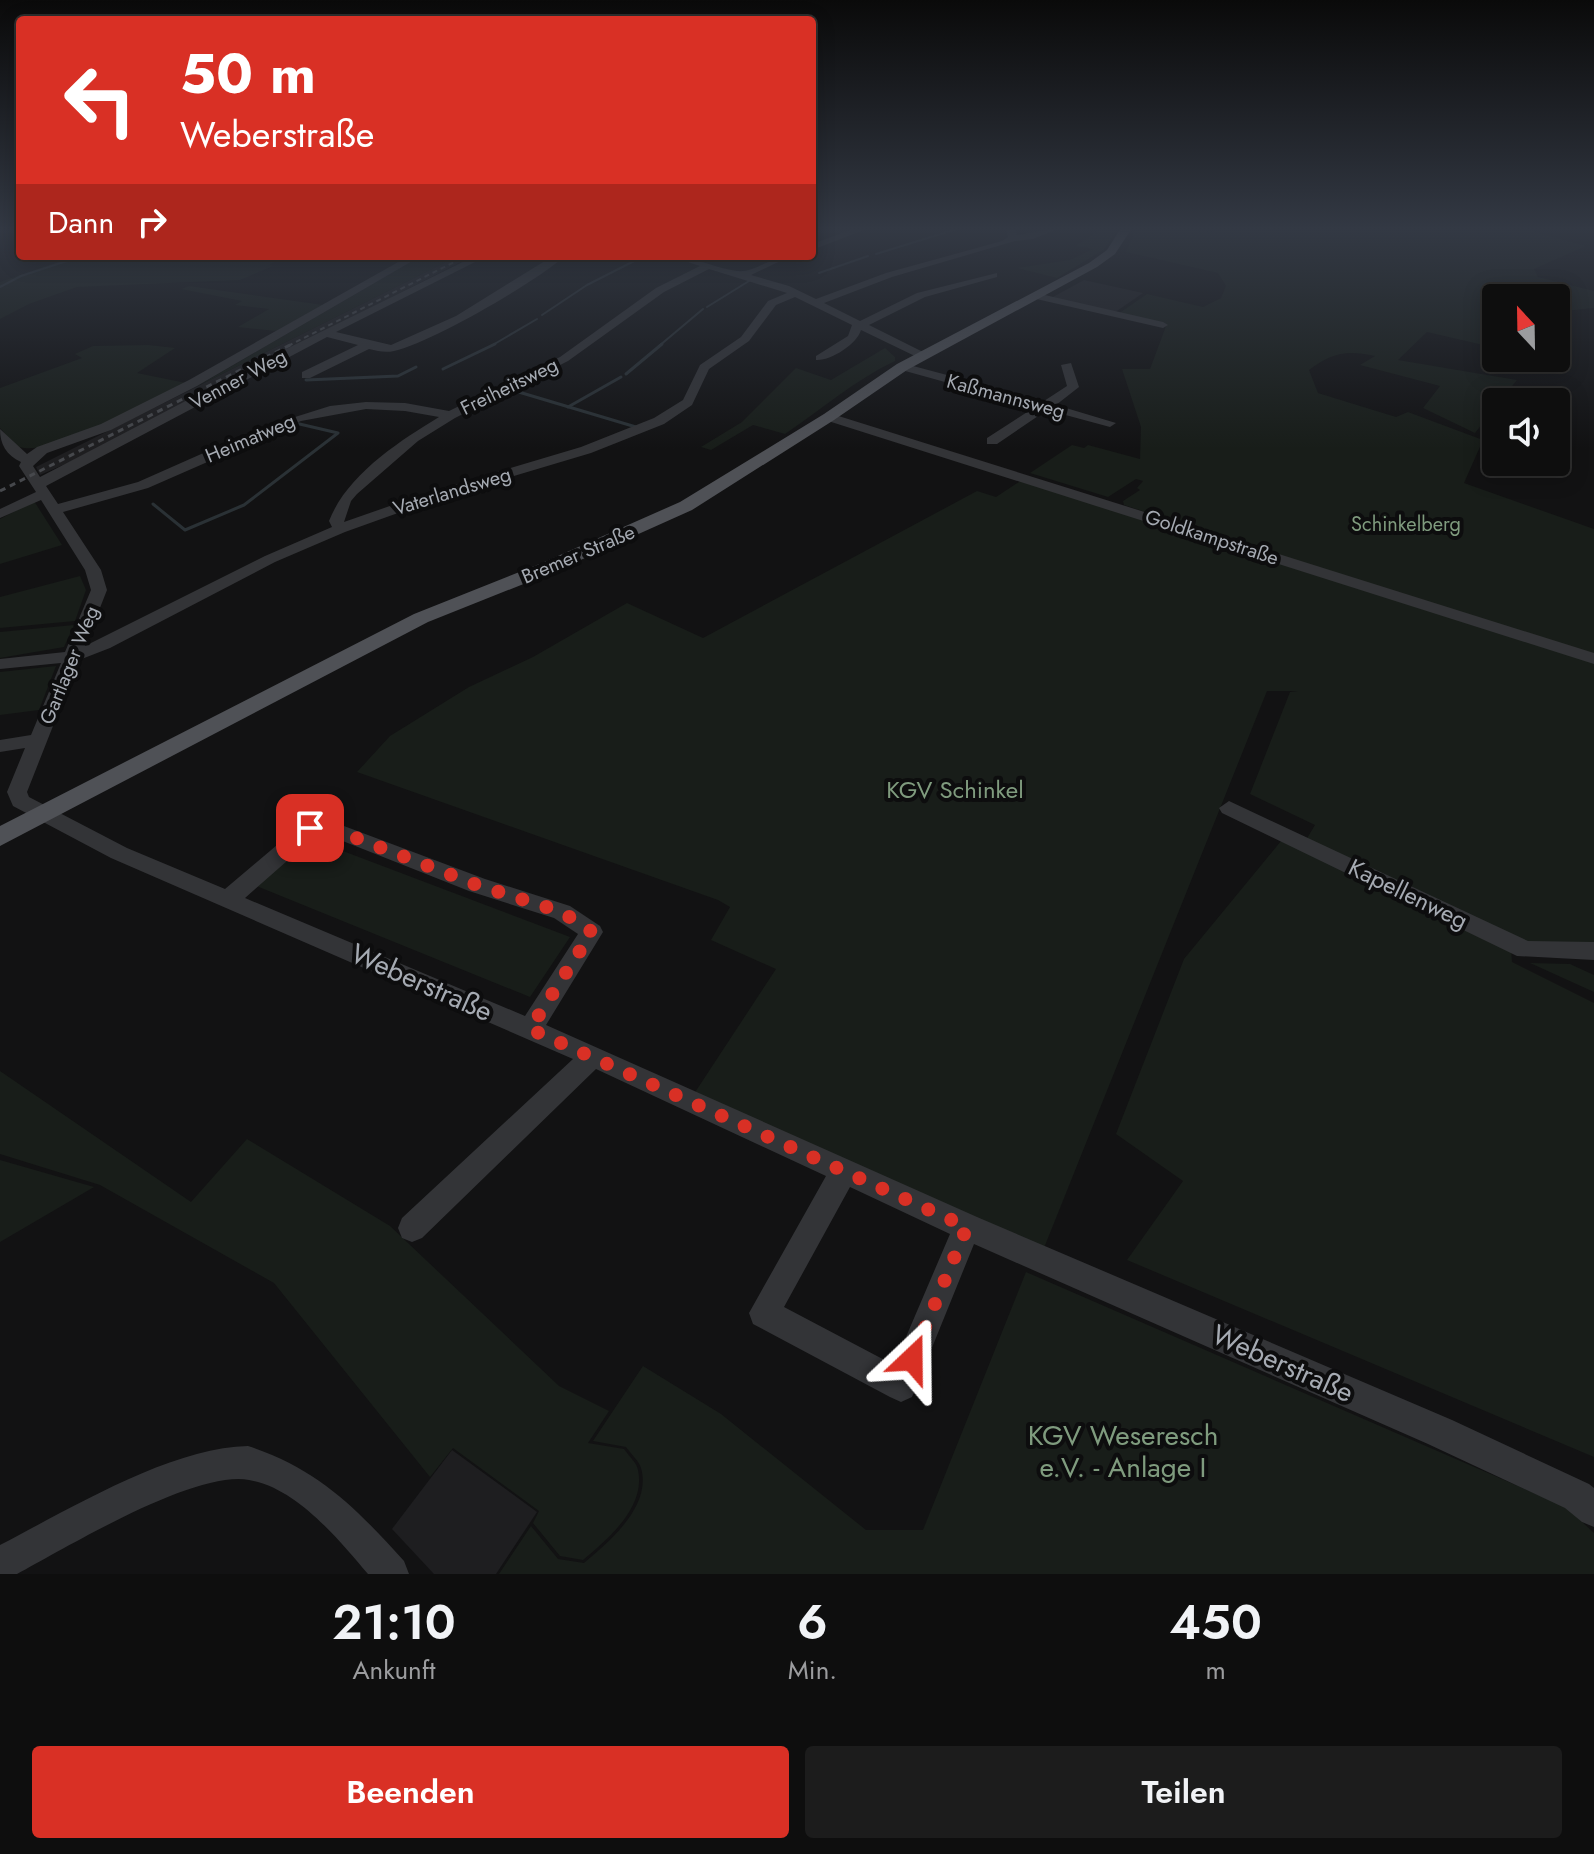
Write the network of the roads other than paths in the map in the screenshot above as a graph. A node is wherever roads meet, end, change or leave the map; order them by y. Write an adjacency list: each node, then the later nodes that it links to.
1 (336, 301): 27 (street)
2 (390, 301): 14 (street, Venner Weg)
3 (483, 301): 15 (street)
4 (644, 301): 22 (street, Freiheitsweg)
5 (776, 301): 31 (street, Vaterlandsweg)
6 (812, 301): 11 (street)
7 (819, 301): 11 (street)
8 (908, 301): 13 (street)
9 (1026, 301): 16 (main road, Bremer Straße)
10 (1060, 301): 12 (street)
11 (815, 303): 13 (street)
12 (1163, 325)
13 (860, 326): 16 (street); 17 (street)
14 (326, 333): 15 (street); 28 (street, Venner Weg)
15 (368, 345): 20 (street)
16 (923, 356): 19 (main road, Bremer Straße)
17 (820, 358)
18 (1067, 365): 21 (street)
19 (902, 367): 21 (street, Kaßmannsweg); 23 (main road, Bremer Straße)
20 (306, 375)
21 (1046, 407): 24 (street, Kaßmannsweg); 26 (street)
22 (451, 415): 29 (street, Heimatweg); 31 (street, Freiheitsweg)
23 (829, 417): 33 (street, Goldkampstraße); 38 (main road, Bremer Straße)
24 (1110, 423)
25 (0, 433): 27 (street, Gartlager Weg)
26 (992, 441)
27 (28, 460): 28 (street, Gartlager Weg)
28 (42, 488): 29 (street, Gartlager Weg); 30 (street, Venner Weg)
29 (56, 509): 32 (street, Gartlager Weg)
30 (0, 514)
31 (340, 529): 32 (street, Vaterlandsweg)
32 (75, 656): 34 (street, Vaterlandsweg); 35 (street, Gartlager Weg)
33 (1594, 659)
34 (0, 664)
35 (39, 740): 36 (street, Gartlager Weg); 38 (street, Gartlager Weg)
36 (0, 746)
37 (1229, 808): 41 (street, Kapellenweg)
38 (43, 814): 39 (main road, Bremer Straße); 40 (street, Weberstraße)
39 (0, 837)
40 (230, 898): 42 (street, Weberstraße); 42 (street)
41 (1594, 951)
42 (530, 1029): 43 (street, Weberstraße)
43 (593, 1056): 44 (street, Weberstraße); 46 (street)
44 (844, 1171): 45 (street, Weberstraße); 45 (street)
45 (967, 1227): 47 (street, Weberstraße)
46 (412, 1228)
47 (1594, 1510)
48 (0, 1564): 49 (street)
49 (391, 1574)

